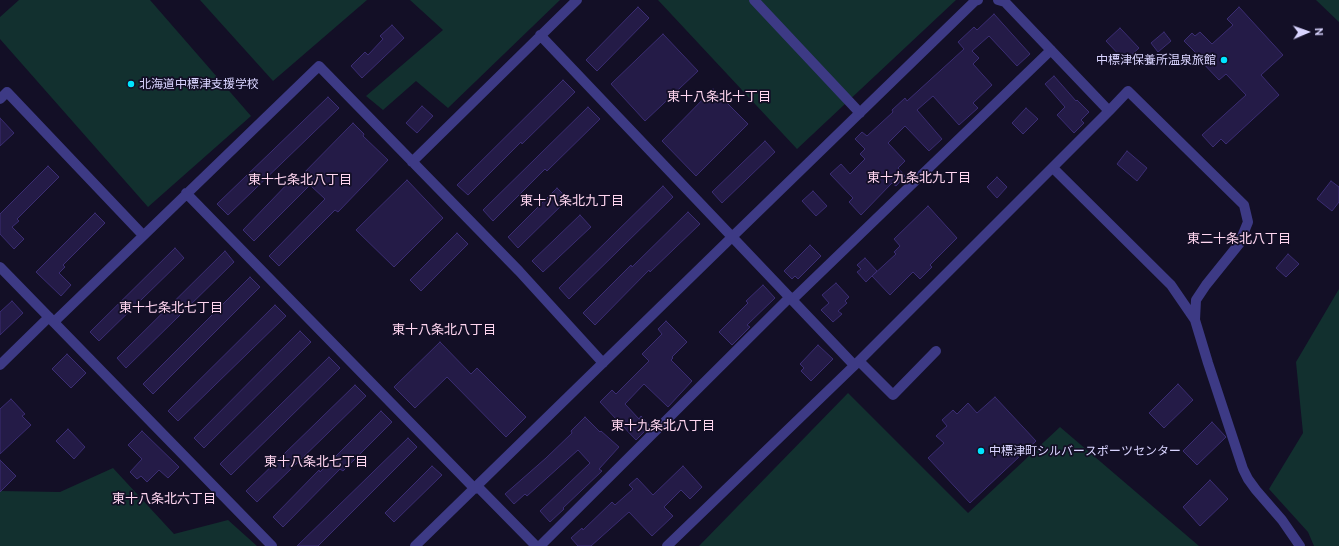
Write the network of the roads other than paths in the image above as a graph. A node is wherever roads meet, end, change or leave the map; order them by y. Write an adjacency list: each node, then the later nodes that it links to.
1 (576, 0): 5 (street)
2 (754, 0): 9 (street)
3 (978, 0): 9 (street)
4 (998, 0): 6 (street)
5 (540, 35): 10 (street); 14 (street)
6 (1052, 50): 8 (street); 16 (street)
7 (0, 99): 13 (street)
8 (1109, 110): 11 (street); 18 (street)
9 (860, 113): 14 (street)
10 (412, 162): 12 (street); 20 (street)
11 (1052, 168): 18 (street); 21 (street)
12 (186, 193): 17 (street); 23 (street)
13 (140, 232)
14 (732, 237): 16 (street); 20 (street)
15 (0, 267): 17 (street)
16 (791, 299): 21 (street); 27 (street)
17 (51, 320): 22 (street); 24 (street)
18 (1195, 320): 29 (street)
19 (936, 351): 21 (street)
20 (603, 363): 23 (street)
21 (856, 363): 28 (street)
22 (0, 365)
23 (476, 487): 25 (street); 26 (street)
24 (272, 546)
25 (415, 546)
26 (536, 546)
27 (540, 546)
28 (667, 546)
29 (1300, 546)

